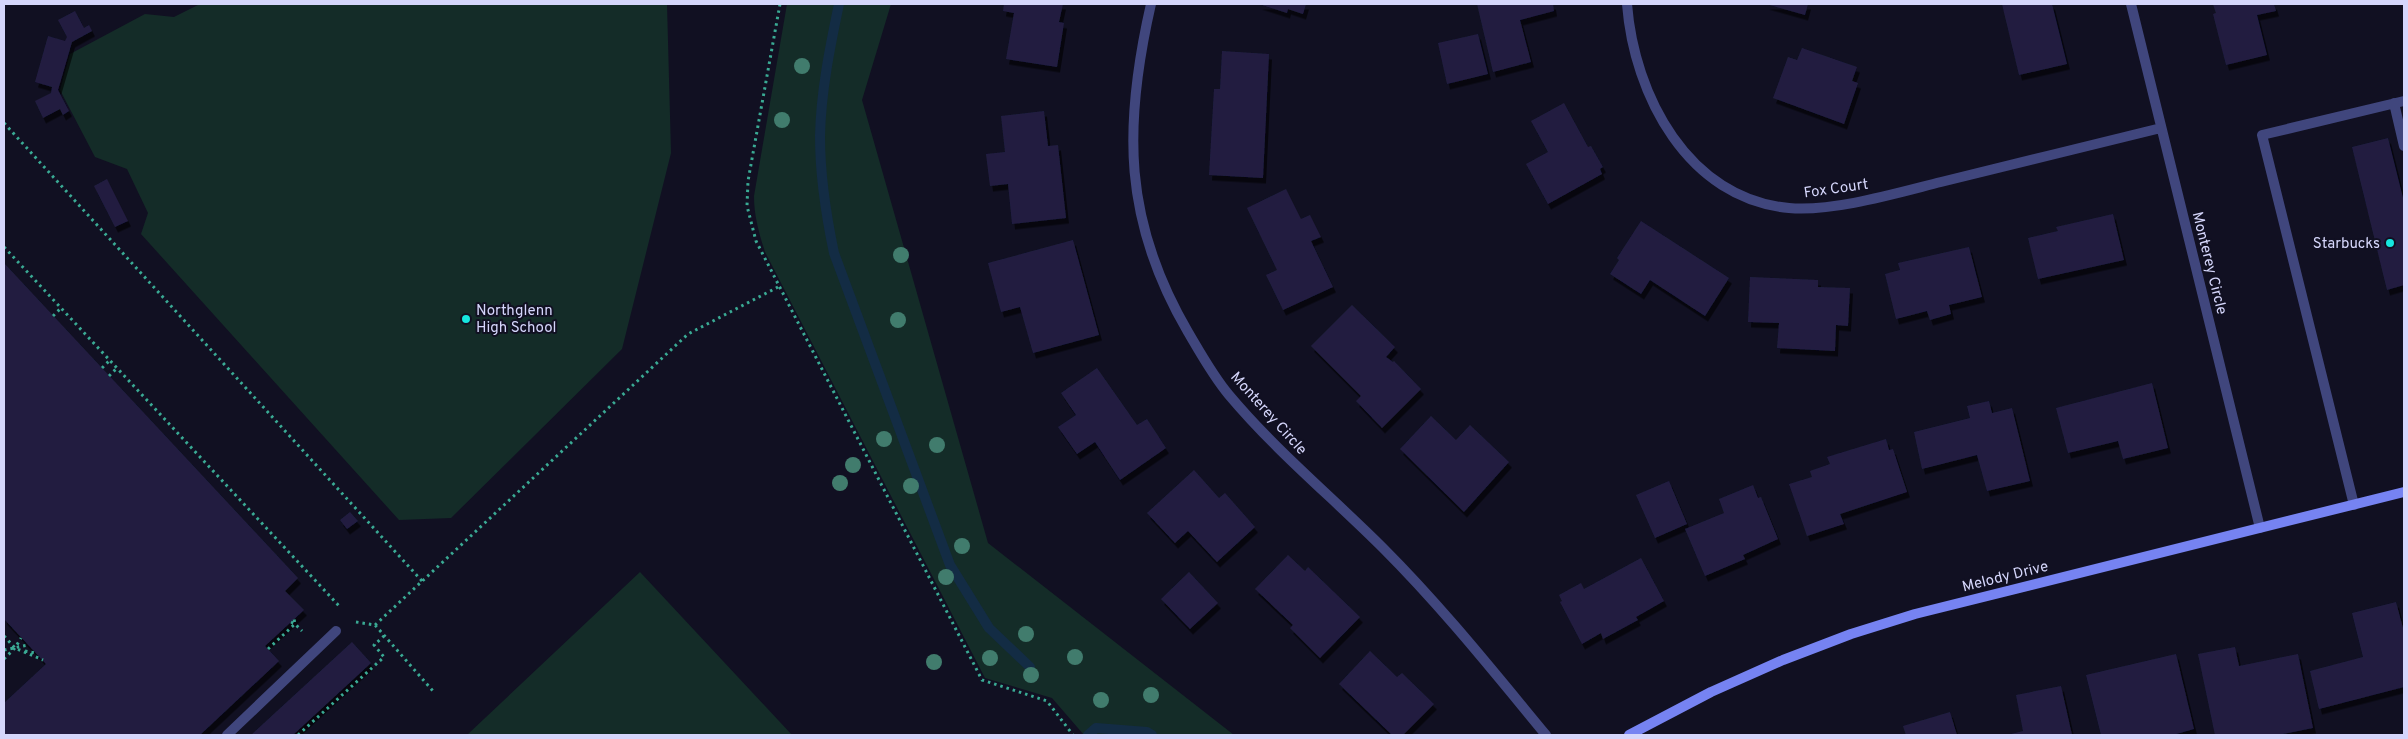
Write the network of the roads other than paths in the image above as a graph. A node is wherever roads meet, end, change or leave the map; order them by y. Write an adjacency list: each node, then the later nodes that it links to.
1 (1151, 4): 12 (street, Monterey Circle)
2 (1628, 4): 5 (street, Fox Court)
3 (2131, 4): 5 (street, Monterey Circle)
4 (2399, 102): 6 (street); 8 (street)
5 (2161, 128): 9 (street, Monterey Circle)
6 (2404, 146)
7 (2404, 492): 8 (street, Melody Drive)
8 (2354, 505): 9 (street, Melody Drive)
9 (2260, 528): 13 (street, Melody Drive)
10 (336, 631): 11 (street)
11 (227, 735)
12 (1546, 735)
13 (1629, 735)

